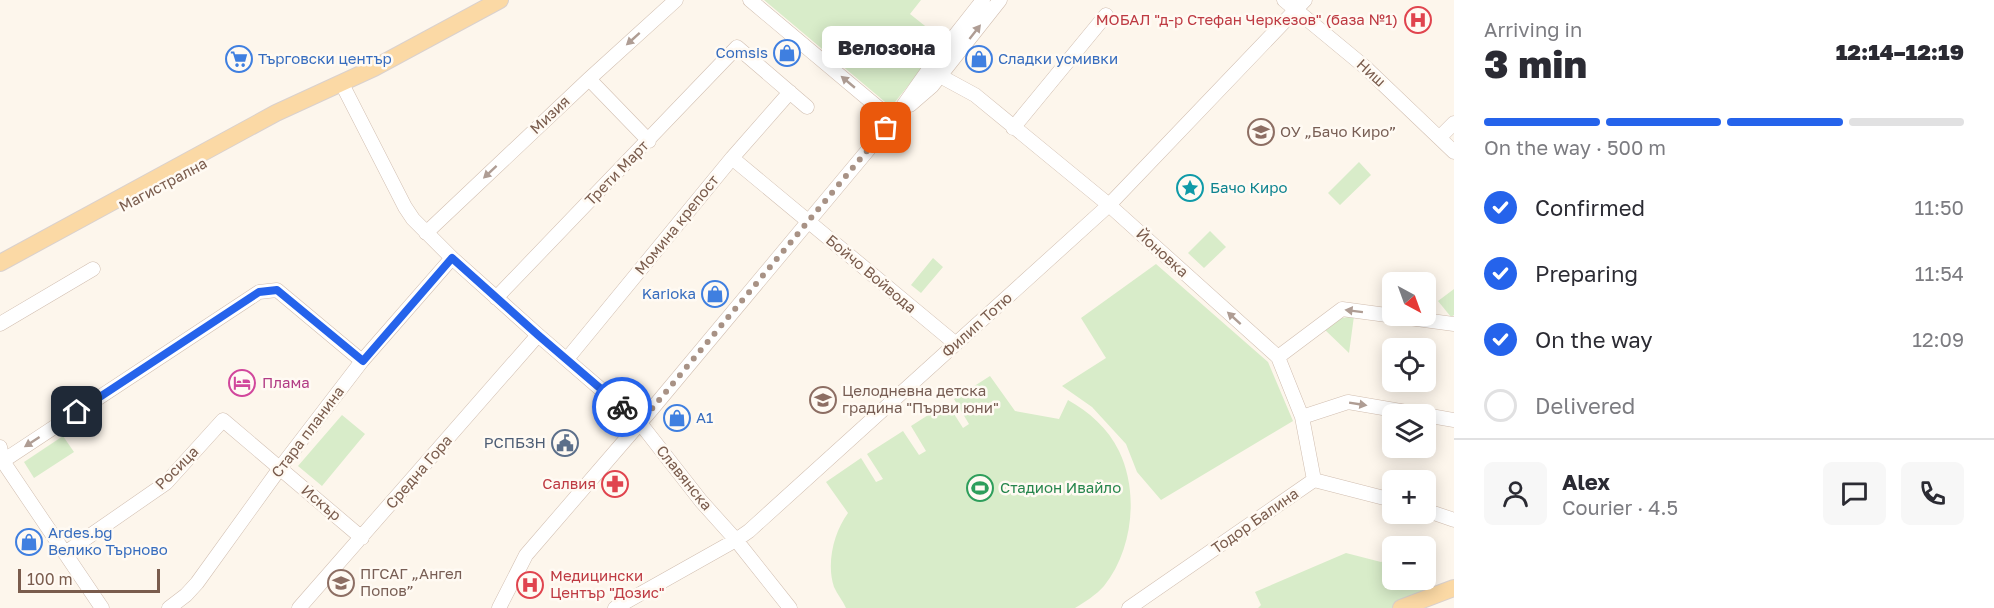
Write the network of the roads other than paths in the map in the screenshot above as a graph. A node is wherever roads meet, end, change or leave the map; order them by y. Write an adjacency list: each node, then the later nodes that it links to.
1 (500, 0): 11 (main road, Магистрална)
2 (676, 0): 10 (street, Мизия, one-way to 10)
3 (750, 0): 15 (street, one-way to 3)
4 (983, 0): 15 (street)
5 (1000, 0): 9 (street, one-way to 5)
6 (1284, 0): 7 (street, Ниш)
7 (1301, 5): 18 (street, Ниш); 22 (street, Филип Тотю)
8 (1106, 15): 17 (street)
9 (940, 76): 15 (street); 17 (street, Йоновка)
10 (589, 79): 19 (street); 24 (street, Мизия, one-way to 24)
11 (342, 84): 12 (main road, Магистрална); 24 (street, Славянска)
12 (324, 92): 26 (main road, Магистрална); 28 (main road, Магистрална)
13 (790, 92): 14 (street); 19 (street, Трети Март); 21 (street, Момина крепост)
14 (807, 107)
15 (892, 120): 23 (street)
16 (1454, 123): 18 (street)
17 (1013, 128): 22 (street, Йоновка)
18 (1440, 137): 20 (street, Ниш)
19 (649, 141): 29 (street, Трети Март)
20 (1454, 152)
21 (732, 158): 23 (street, Бойчо Войвода); 35 (street, Момина крепост)
22 (1109, 205): 33 (street, Филип Тотю); 34 (street, Йоновка, one-way to 22)
23 (808, 222): 33 (street, Бойчо Войвода); 41 (street)
24 (426, 233): 25 (street, Славянска)
25 (452, 258): 29 (street, Славянска); 36 (street, Стара планина)
26 (0, 263)
27 (93, 269): 30 (street)
28 (0, 275)
29 (496, 298): 32 (street, Славянска)
30 (0, 324)
31 (1454, 324): 34 (street, one-way to 34)
32 (538, 335): 35 (street, Славянска); 48 (street, Средна Гора)
33 (956, 344): 49 (street, Филип Тотю)
34 (1278, 357): 38 (street, Йоновка)
35 (567, 359): 41 (street, Славянска)
36 (363, 361): 42 (street, one-way to 42); 43 (street, Стара планина)
37 (1382, 408): 38 (street, one-way to 37)
38 (1302, 417): 44 (street, Йоновка)
39 (1436, 417): 40 (street)
40 (1454, 420)
41 (640, 423): 49 (street, Славянска); 55 (street)
42 (1, 455): 50 (street)
43 (280, 468): 48 (street, Искър); 50 (street, Росица); 53 (street, Стара планина)
44 (1314, 480): 45 (street, Тодор Балина); 58 (street, Тодор Балина)
45 (1382, 497)
46 (1436, 514): 47 (street)
47 (1454, 520)
48 (362, 538): 54 (street, Средна Гора)
49 (736, 540): 56 (street, Филип Тотю); 57 (street, Славянска)
50 (65, 553): 52 (street)
51 (1454, 588): 59 (main road)
52 (102, 608)
53 (169, 608)
54 (299, 608)
55 (499, 608)
56 (615, 608)
57 (790, 608)
58 (1129, 608)
59 (1401, 608)

